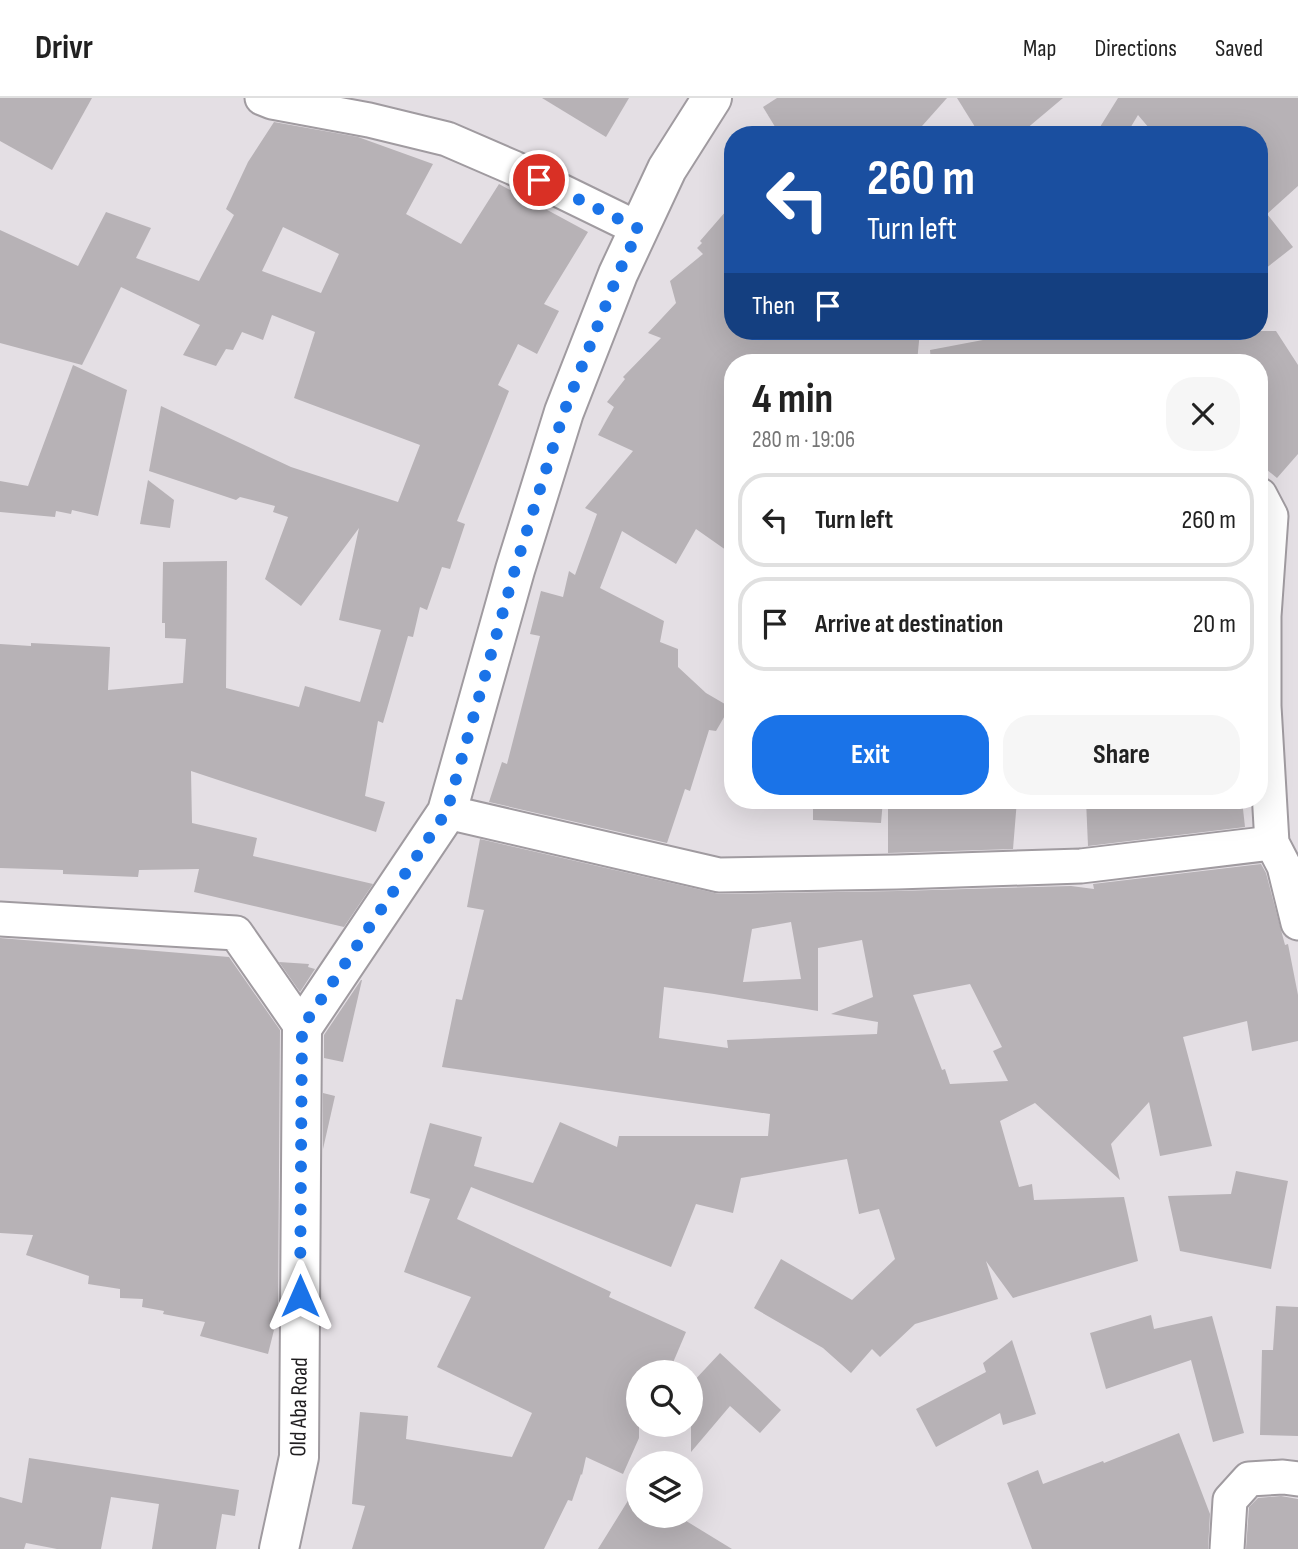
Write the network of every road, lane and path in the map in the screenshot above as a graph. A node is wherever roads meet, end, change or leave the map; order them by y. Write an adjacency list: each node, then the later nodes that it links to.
1 (262, 98): 3 (street)
2 (712, 98): 3 (main road)
3 (639, 229): 7 (main road)
4 (1276, 507): 5 (street)
5 (1268, 580)
6 (1268, 774): 8 (street)
7 (447, 811): 8 (street); 11 (main road)
8 (1272, 843): 10 (street)
9 (0, 919): 11 (street)
10 (1298, 923)
11 (302, 1028): 13 (main road, Old Aba Road)
12 (1298, 1479): 14 (street)
13 (279, 1549)
14 (1227, 1549)

